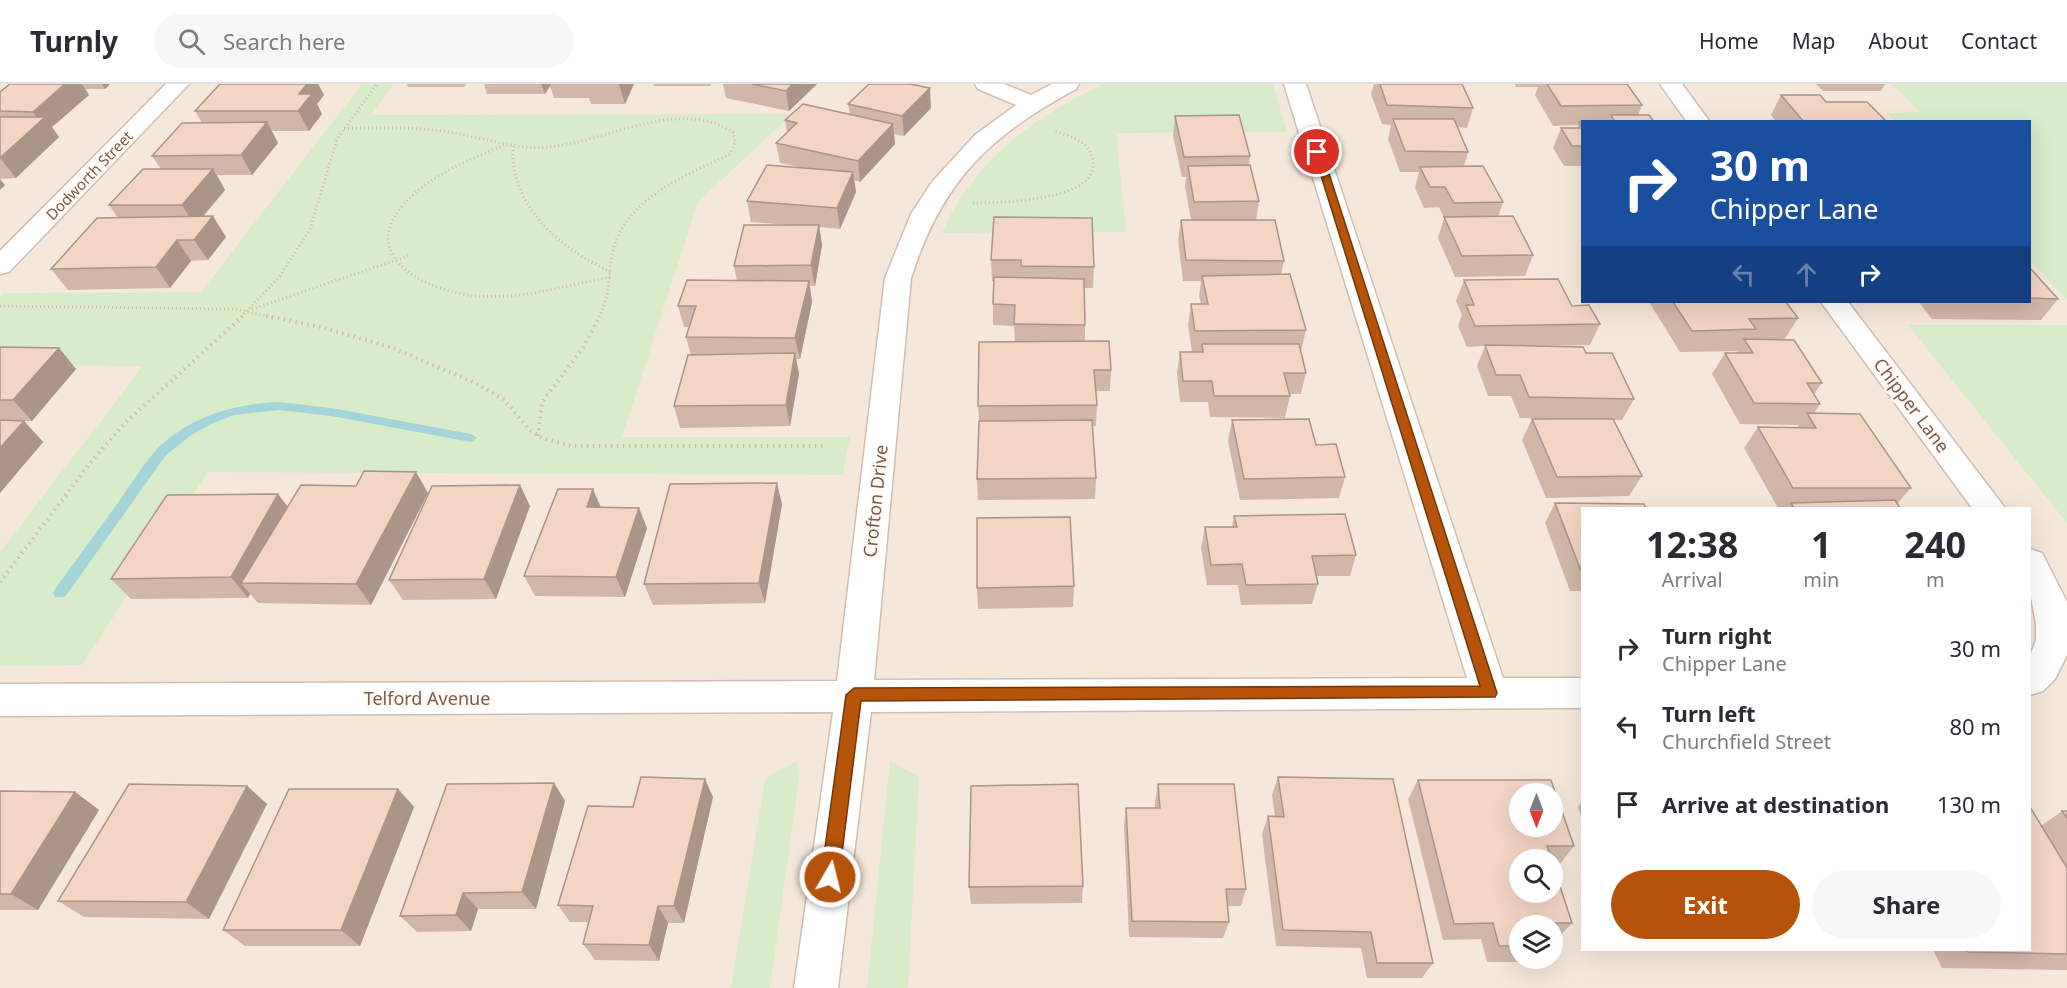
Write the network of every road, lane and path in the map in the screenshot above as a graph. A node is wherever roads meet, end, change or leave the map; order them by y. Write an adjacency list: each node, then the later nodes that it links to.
1 (178, 84): 15 (street, Dodworth Street)
2 (377, 84): 9 (path)
3 (986, 84): 7 (street)
4 (1068, 84): 7 (street, Crofton Drive)
5 (1295, 84): 27 (street)
6 (1671, 84): 8 (street)
7 (1038, 116): 12 (path); 29 (street, Crofton Drive)
8 (1698, 120)
9 (344, 129): 10 (path); 20 (path)
10 (505, 144): 11 (path); 14 (path)
11 (513, 146): 16 (path); 16 (path)
12 (973, 203)
13 (408, 255): 14 (path)
14 (396, 260): 17 (path); 20 (path)
15 (0, 266)
16 (611, 272): 17 (path)
17 (611, 277): 21 (path)
18 (1835, 303): 23 (street, Chipper Lane)
19 (0, 306): 20 (path)
20 (250, 310): 21 (path); 25 (path)
21 (538, 436): 22 (path)
22 (826, 446)
23 (1988, 507)
24 (2031, 563): 26 (street)
25 (0, 582)
26 (2051, 667)
27 (1490, 693): 28 (street); 29 (street)
28 (1581, 693)
29 (854, 695): 30 (street, Telford Avenue); 31 (street, Crofton Drive)
30 (0, 700)
31 (816, 988)

